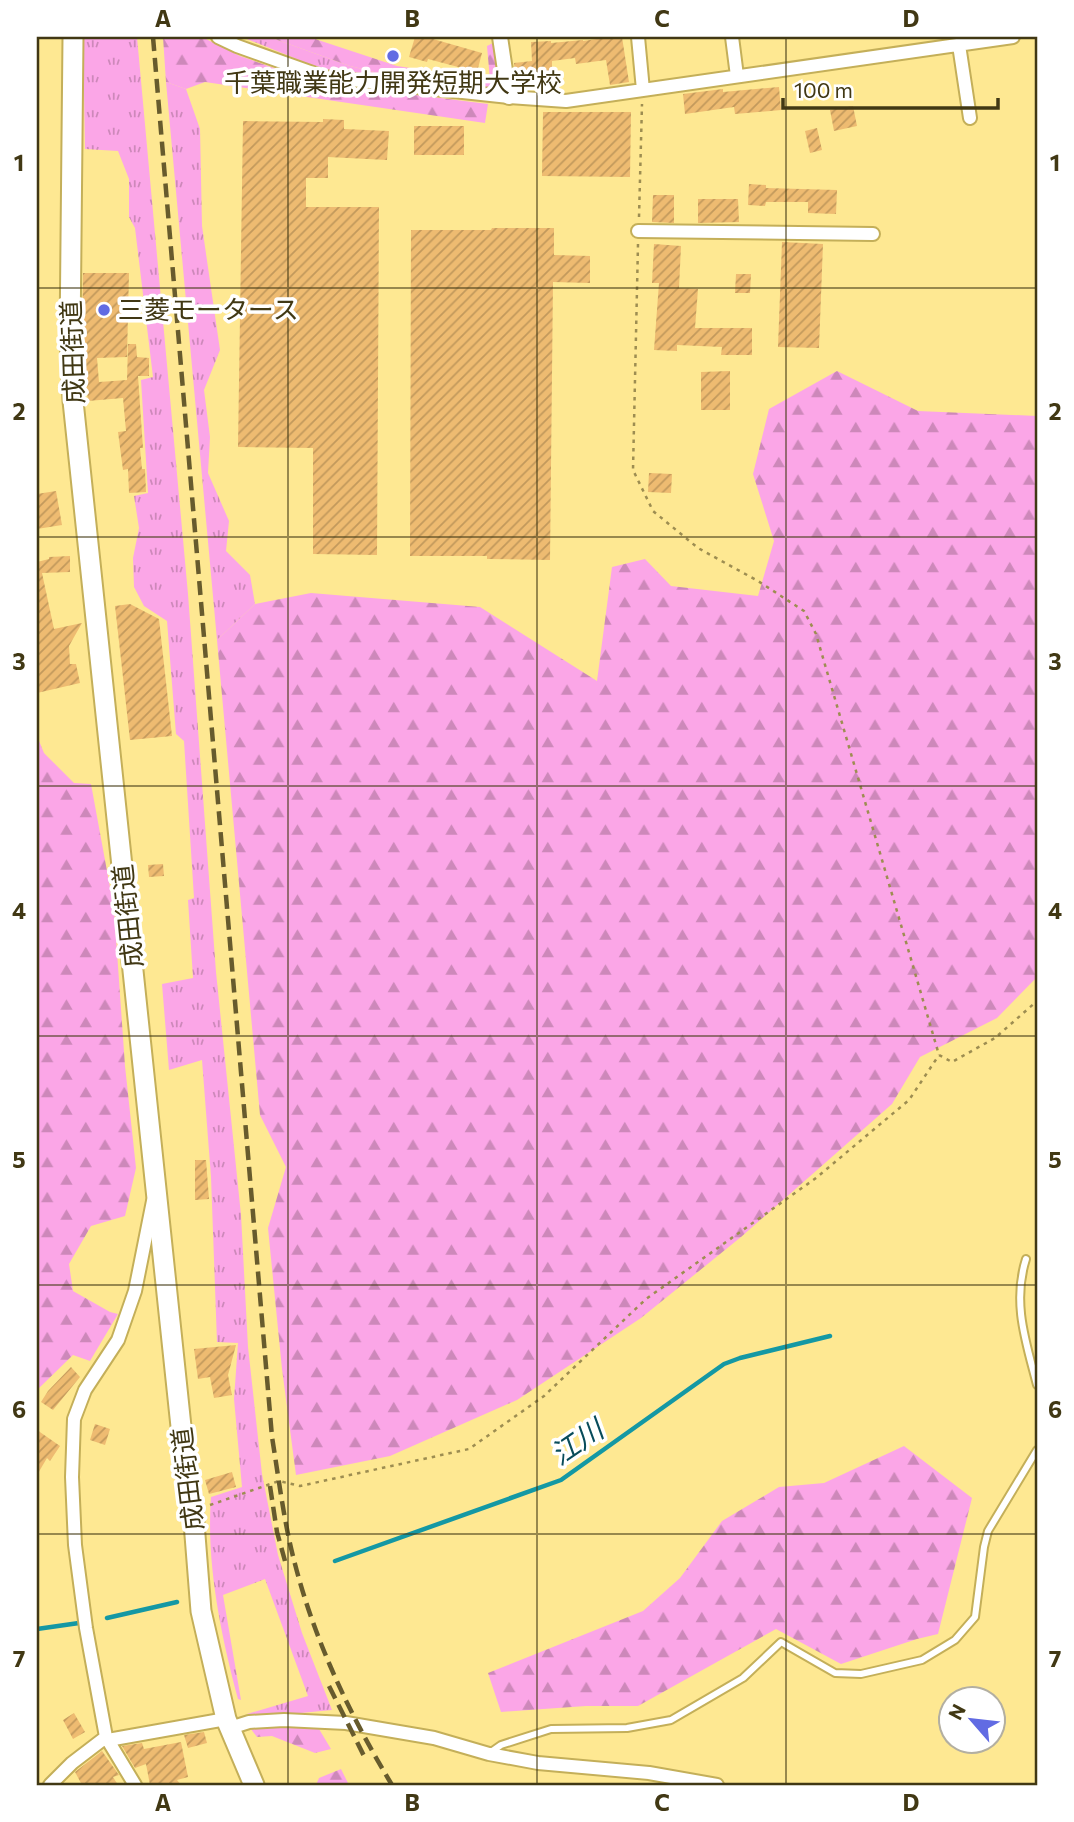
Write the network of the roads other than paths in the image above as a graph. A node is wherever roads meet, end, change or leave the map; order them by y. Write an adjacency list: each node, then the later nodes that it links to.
1 (218, 37): 10 (street)
2 (500, 37): 10 (street)
3 (638, 37): 9 (street)
4 (732, 37): 8 (street)
5 (1013, 37): 7 (street)
6 (75, 40): 14 (highway, 成田街道)
7 (963, 42): 8 (street); 11 (street)
8 (737, 76): 9 (street)
9 (643, 90): 10 (street)
10 (509, 97)
11 (970, 118)
12 (638, 231): 13 (street)
13 (873, 234)
14 (157, 1184): 18 (highway, 成田街道); 19 (street)
15 (1026, 1259): 16 (lane)
16 (1037, 1385)
17 (1037, 1450): 20 (lane)
18 (228, 1723): 19 (street); 20 (street); 23 (highway, 成田街道)
19 (107, 1738): 21 (street); 22 (street)
20 (489, 1754): 24 (street)
21 (50, 1785)
22 (135, 1785)
23 (254, 1785)
24 (717, 1785)

